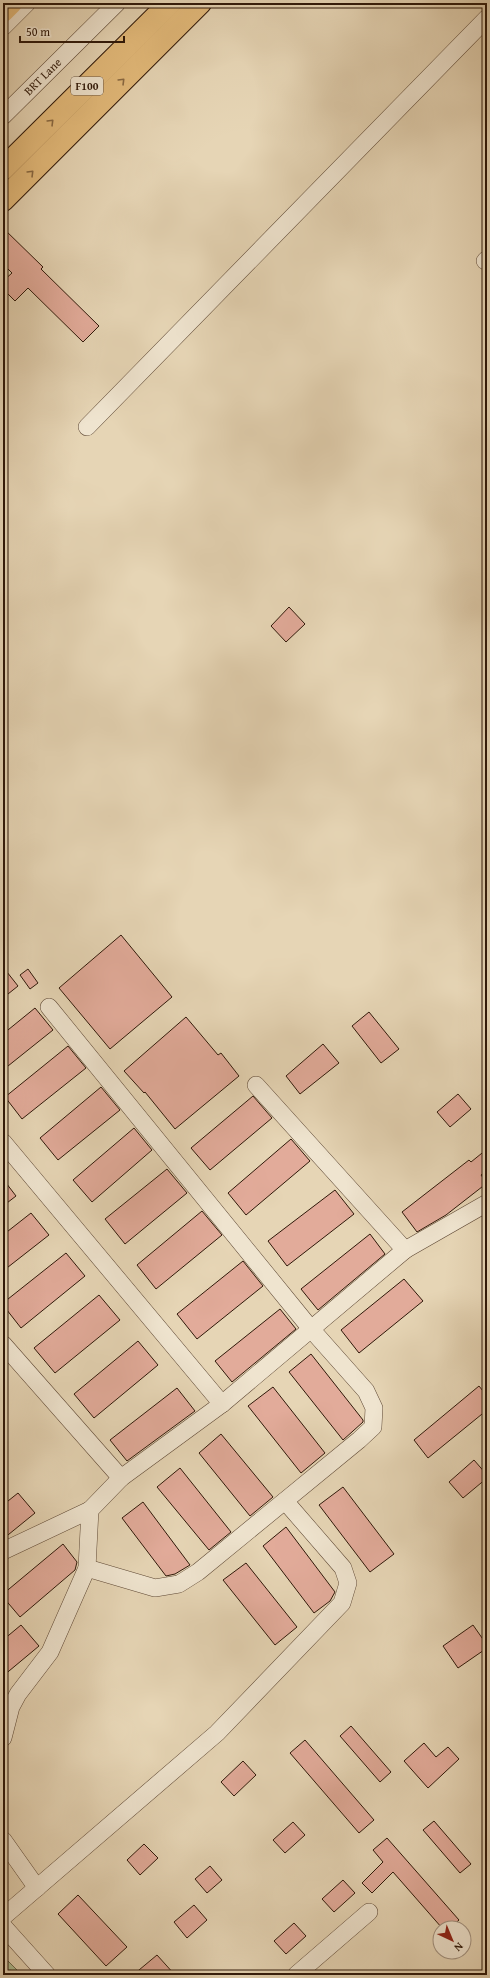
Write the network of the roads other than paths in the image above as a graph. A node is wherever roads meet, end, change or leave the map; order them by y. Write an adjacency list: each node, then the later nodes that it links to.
1 (11, 3): 6 (main road)
2 (27, 3): 8 (street)
3 (117, 3): 9 (street, BRT Lane)
4 (170, 3): 10 (main road, F100, one-way to 4)
5 (200, 3): 11 (main road, one-way to 5)
6 (3, 11)
7 (487, 18): 12 (street)
8 (3, 27)
9 (3, 116)
10 (3, 169)
11 (3, 200)
12 (87, 427)
13 (49, 1007): 18 (street)
14 (256, 1085): 17 (street)
15 (3, 1142): 20 (street)
16 (487, 1203): 17 (street)
17 (405, 1250): 18 (street)
18 (311, 1329): 20 (street); 22 (street)
19 (3, 1344): 21 (street)
20 (222, 1404): 21 (street)
21 (121, 1478): 23 (street)
22 (285, 1501): 25 (street); 28 (street)
23 (90, 1510): 24 (street); 25 (street)
24 (3, 1551)
25 (87, 1568): 26 (street)
26 (3, 1738)
27 (3, 1840): 28 (street)
28 (37, 1888): 30 (street)
29 (369, 1912): 33 (street)
30 (3, 1917)
31 (3, 1926): 32 (street)
32 (47, 1975)
33 (296, 1975)

